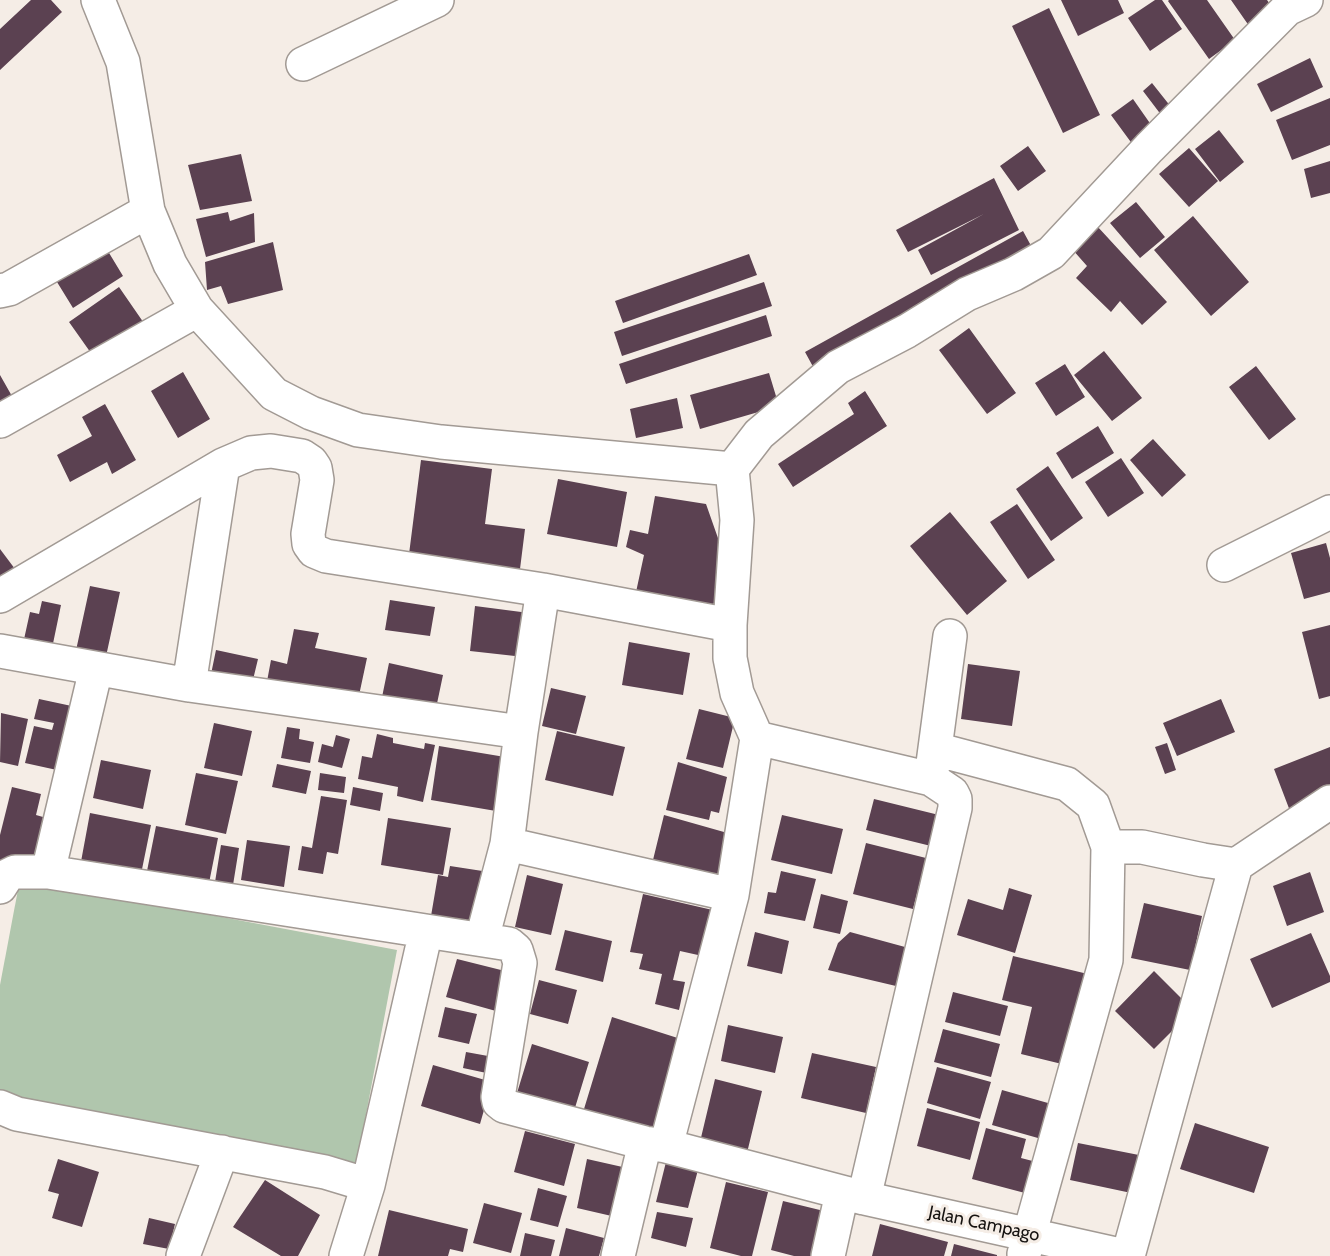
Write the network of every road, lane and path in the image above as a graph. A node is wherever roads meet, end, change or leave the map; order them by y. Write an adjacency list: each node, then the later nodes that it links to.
1 (98, 0): 5 (street)
2 (437, 0): 4 (street)
3 (1306, 0): 10 (street)
4 (303, 64)
5 (148, 211): 6 (street); 7 (street)
6 (0, 291)
7 (197, 310): 8 (street); 10 (street)
8 (0, 421)
9 (223, 465): 13 (street); 14 (street); 19 (street)
10 (732, 469): 15 (street)
11 (1330, 512): 12 (street)
12 (1224, 566)
13 (543, 590): 15 (street); 20 (street)
14 (0, 596)
15 (730, 625): 21 (street)
16 (950, 636): 22 (street)
17 (0, 651): 18 (street)
18 (96, 669): 19 (street); 27 (street)
19 (189, 685): 20 (street)
20 (521, 732): 24 (street)
21 (757, 738): 22 (street); 29 (street)
22 (933, 764): 25 (street); 36 (street)
23 (1330, 802): 26 (street)
24 (507, 844): 29 (street); 31 (street)
25 (1108, 847): 26 (street); 37 (street)
26 (1236, 865): 42 (street)
27 (48, 872): 28 (street); 30 (street)
28 (2, 879)
29 (732, 895): 33 (street)
30 (426, 931): 31 (street); 35 (street)
31 (482, 939): 33 (street, Jalan Campago)
32 (0, 1107): 34 (street)
33 (656, 1144): 36 (street, Jalan Campago); 40 (street)
34 (222, 1152): 35 (street); 38 (street)
35 (369, 1185): 39 (street)
36 (853, 1195): 37 (street, Jalan Campago); 41 (street)
37 (1026, 1245): 42 (street, Jalan Campago)
38 (183, 1256)
39 (346, 1256)
40 (618, 1256)
41 (828, 1256)
42 (1127, 1256)

